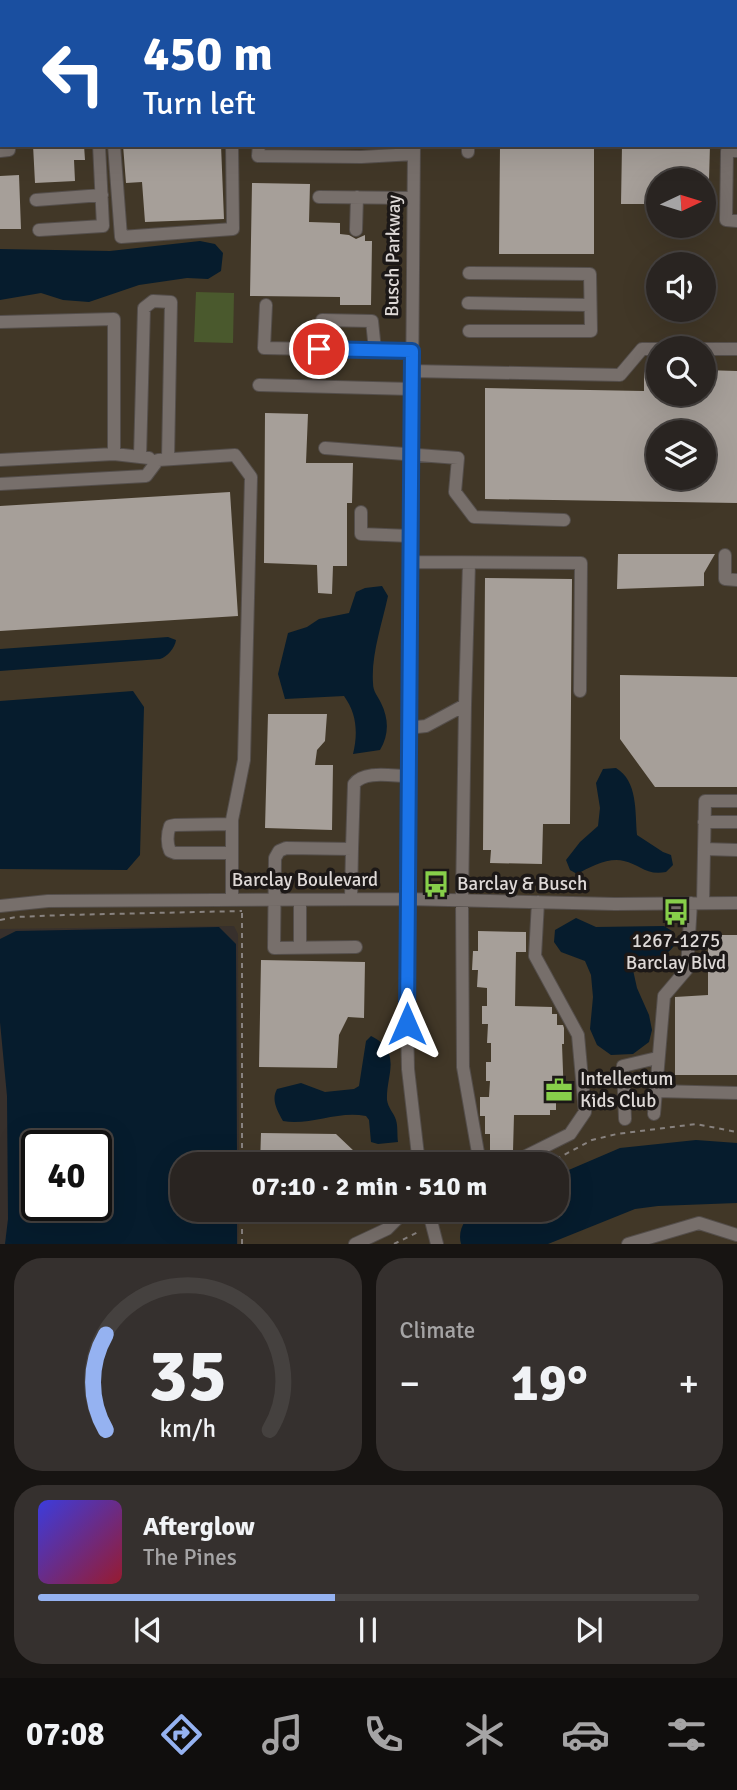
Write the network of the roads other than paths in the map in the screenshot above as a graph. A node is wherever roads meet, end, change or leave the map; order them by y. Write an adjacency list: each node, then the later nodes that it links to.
1 (99, 147): 8 (street)
2 (114, 147): 3 (street)
3 (232, 147)
4 (259, 147): 6 (street)
5 (414, 150): 6 (street); 11 (street, Busch Parkway)
6 (361, 151)
7 (737, 151): 13 (street)
8 (102, 195): 12 (street); 14 (street)
9 (318, 197): 10 (street)
10 (357, 197): 11 (street); 15 (street)
11 (413, 198): 27 (street, Busch Parkway)
12 (36, 200)
13 (737, 221)
14 (38, 230)
15 (356, 230)
16 (468, 273): 18 (street)
17 (468, 303): 18 (street)
18 (590, 304): 22 (street)
19 (266, 305): 26 (street)
20 (322, 320): 26 (street)
21 (0, 322): 32 (street)
22 (469, 331)
23 (646, 349): 28 (street)
24 (716, 349): 25 (street)
25 (737, 349)
26 (375, 350): 27 (street)
27 (412, 351): 28 (street, Busch Parkway)
28 (411, 371): 30 (street, Busch Parkway)
29 (259, 385): 30 (street)
30 (411, 389): 33 (street, Busch Parkway)
31 (325, 448): 33 (street)
32 (114, 454): 34 (street); 36 (street)
33 (411, 455): 39 (street); 40 (street, Busch Parkway)
34 (140, 457): 35 (street); 35 (street)
35 (163, 459): 37 (street); 52 (street)
36 (0, 460)
37 (0, 484)
38 (361, 512): 40 (street)
39 (564, 520)
40 (410, 536): 42 (street, Busch Parkway)
41 (725, 555): 44 (street)
42 (410, 562): 43 (street); 47 (street, Busch Parkway)
43 (469, 562): 45 (street); 46 (street)
44 (737, 580)
45 (580, 691)
46 (465, 705): 47 (street); 61 (street)
47 (408, 728): 48 (street, Busch Parkway)
48 (408, 776): 53 (street); 58 (street, Busch Parkway)
49 (737, 801): 50 (street)
50 (704, 822): 51 (street); 54 (street)
51 (737, 822)
52 (232, 824): 56 (street); 56 (street)
53 (352, 849): 57 (street); 59 (street)
54 (704, 849): 55 (street); 63 (street)
55 (737, 849)
56 (232, 853): 65 (street)
57 (351, 899): 58 (street, Barclay Boulevard); 60 (street, Barclay Boulevard)
58 (407, 899): 61 (street, Barclay Boulevard); 74 (street, Busch Parkway)
59 (274, 900): 60 (street, Barclay Boulevard); 65 (street, Barclay Boulevard); 67 (street)
60 (300, 900): 67 (street)
61 (462, 900): 62 (street, Barclay Boulevard); 75 (street)
62 (538, 902): 63 (street, Barclay Boulevard); 76 (street)
63 (697, 903): 64 (street, Barclay Boulevard); 69 (street)
64 (737, 903)
65 (239, 904): 66 (street, Barclay Boulevard)
66 (0, 906)
67 (300, 947): 68 (street)
68 (356, 947)
69 (657, 1058): 70 (street); 73 (street)
70 (655, 1091): 71 (street); 72 (street)
71 (737, 1093)
72 (654, 1114)
73 (625, 1119)
74 (418, 1152)
75 (478, 1152)
76 (534, 1152)
77 (394, 1222): 80 (street)
78 (431, 1222): 81 (street)
79 (737, 1235): 82 (street)
80 (355, 1244)
81 (437, 1244)
82 (628, 1244)

